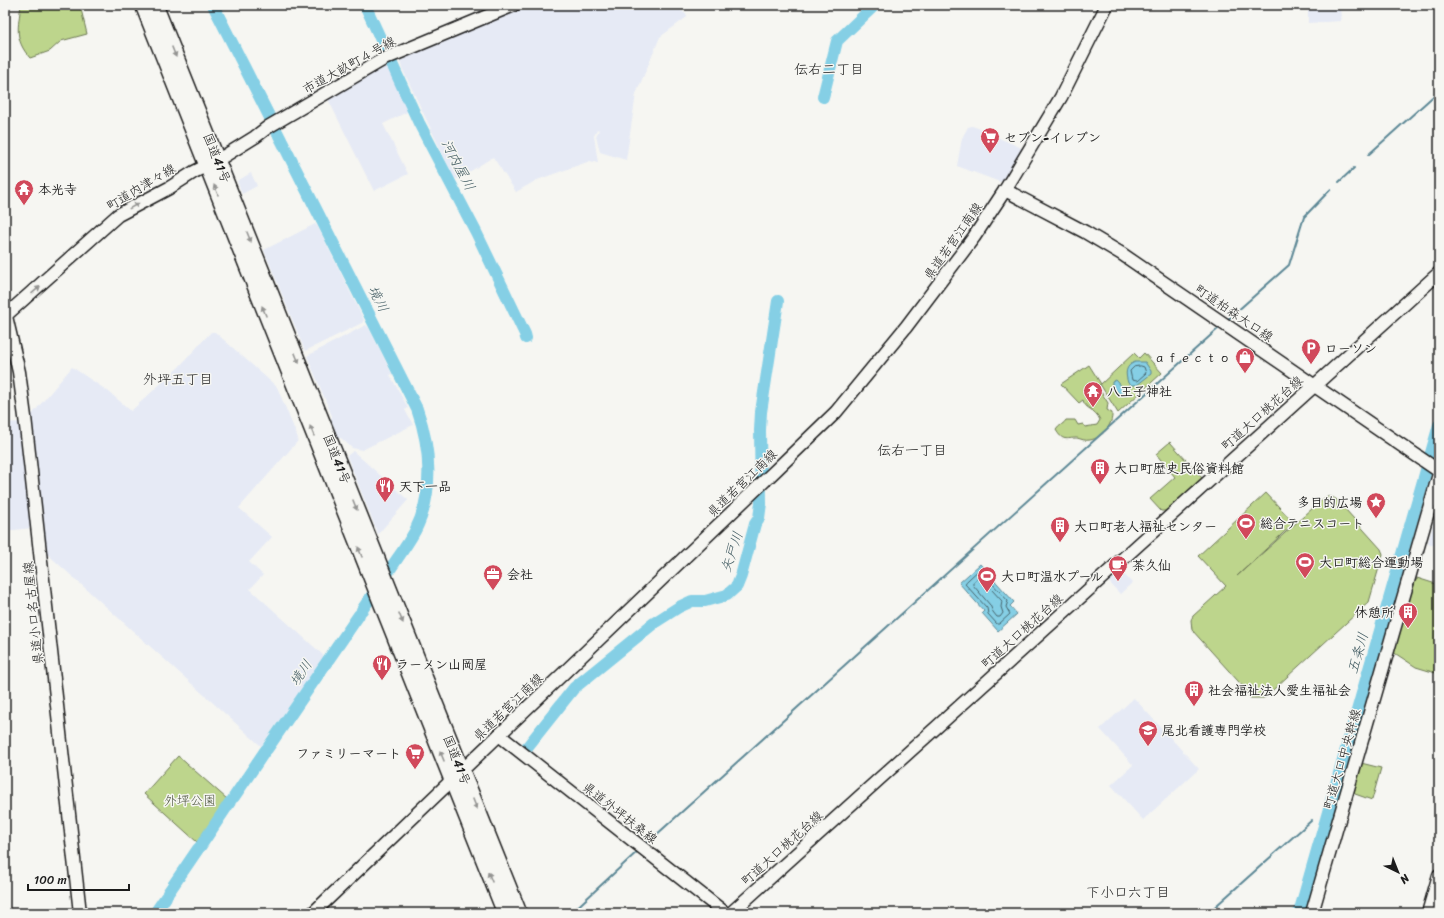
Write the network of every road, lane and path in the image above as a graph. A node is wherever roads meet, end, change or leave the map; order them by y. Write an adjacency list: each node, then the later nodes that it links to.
1 (142, 5): 6 (highway, 国道41号)
2 (155, 5): 6 (highway, 国道41号, one-way to 6)
3 (514, 5): 5 (street, 市道大畝町４号線)
4 (1106, 5): 7 (street, 県道若宮江南線)
5 (271, 126): 6 (street, 町道内津々線)
6 (212, 163): 9 (street, 町道内津々線, one-way to 6); 13 (highway, 国道41号)
7 (1005, 190): 10 (street, 町道柏森大口線); 12 (street, 県道若宮江南線)
8 (1439, 272): 10 (street, 町道大口桃花台線)
9 (5, 315): 15 (street, 県道小口名古屋線)
10 (1314, 385): 11 (street, 町道柏森大口線); 20 (street, 町道大口桃花台線)
11 (1437, 470): 21 (street, 町道大口中央幹線)
12 (499, 735): 13 (street, 県道若宮江南線); 19 (street, 県道外坪扶桑線)
13 (456, 775): 16 (street, 県道若宮江南線); 17 (highway, 国道41号, one-way to 13); 18 (highway, 国道41号, one-way to 18)
14 (1439, 875): 22 (street)
15 (80, 913)
16 (313, 913)
17 (505, 913)
18 (519, 913)
19 (725, 913)
20 (731, 913)
21 (1312, 913)
22 (1428, 913)

